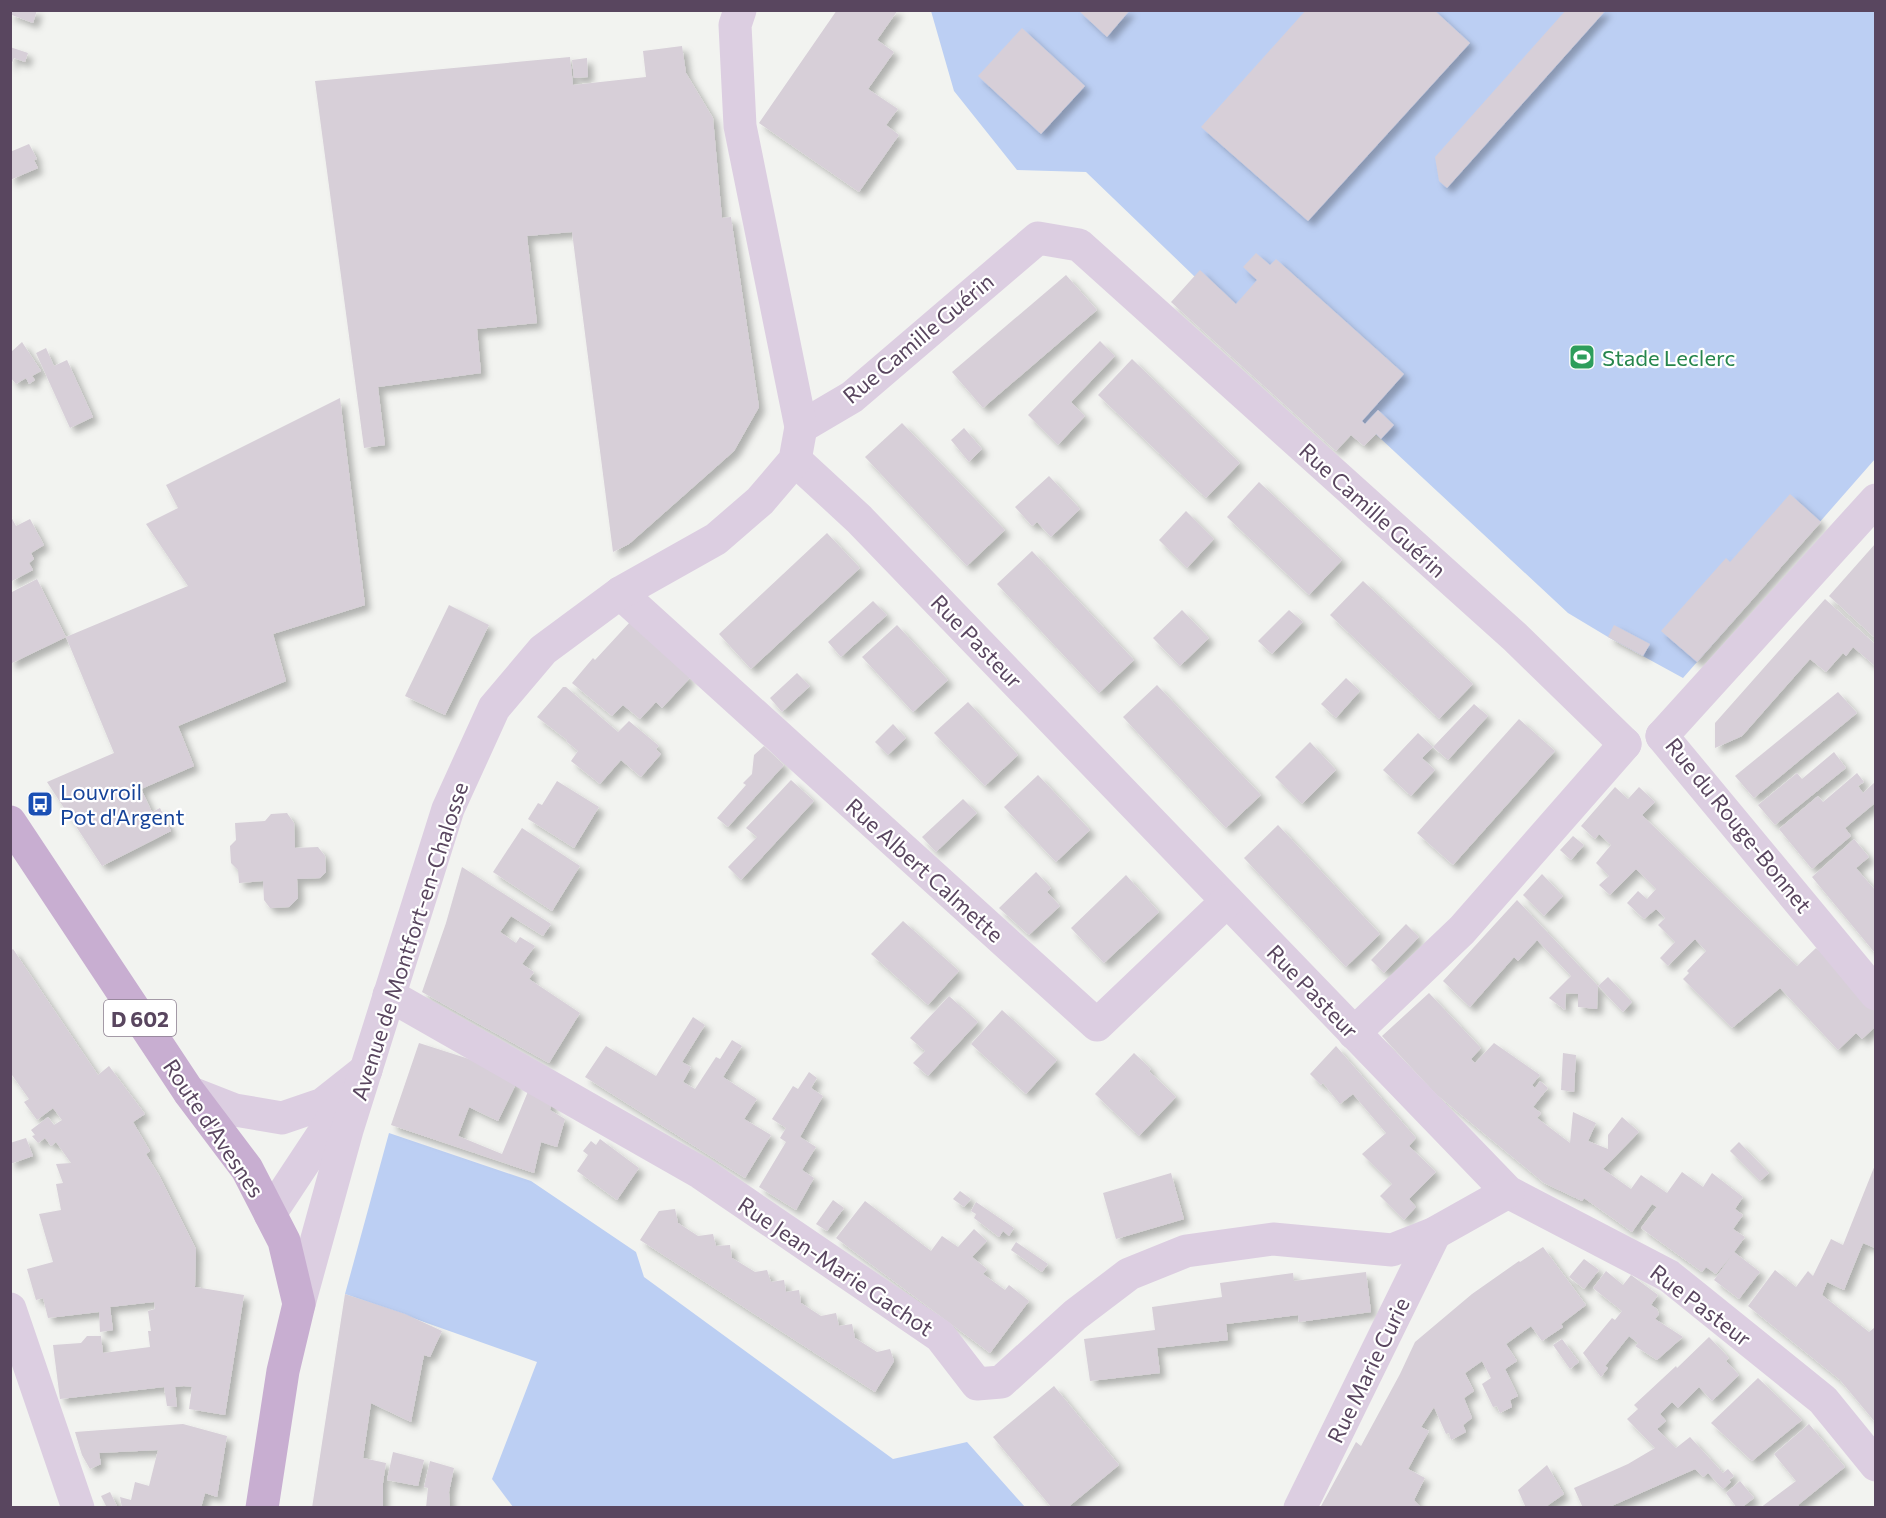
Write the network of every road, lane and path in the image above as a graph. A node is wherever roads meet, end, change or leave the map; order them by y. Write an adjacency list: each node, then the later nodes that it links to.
1 (740, 10): 2 (street)
2 (801, 427): 3 (street); 7 (street, Rue Camille Guérin)
3 (795, 460): 5 (street, Avenue de Montfort-en-Chalosse); 9 (street, Rue Pasteur)
4 (1875, 500): 6 (street, Rue du Rouge-Bonnet)
5 (620, 593): 9 (street, Rue Albert Calmette); 11 (street, Avenue de Montfort-en-Chalosse)
6 (1662, 736): 7 (street); 10 (street, Rue du Rouge-Bonnet)
7 (1625, 744): 12 (street)
8 (10, 822): 14 (main road, Route d'Avesnes / D 602)
9 (1227, 901): 12 (street, Rue Pasteur)
10 (1875, 994)
11 (389, 995): 13 (street, Avenue de Montfort-en-Chalosse); 17 (street, Rue Jean-Marie Gachot)
12 (1354, 1033): 15 (street, Rue Pasteur)
13 (366, 1070): 14 (street); 16 (street); 18 (street, Avenue de Montfort-en-Chalosse)
14 (189, 1092): 16 (main road, Route d'Avesnes / D 602)
15 (1508, 1192): 17 (street, Rue Jean-Marie Gachot); 20 (street, Rue Pasteur)
16 (270, 1214): 18 (main road, Route d'Avesnes / D 602)
17 (1435, 1233): 23 (street, Rue Marie Curie)
18 (299, 1304): 22 (main road, Route d'Avesnes / D 602)
19 (10, 1309): 21 (street)
20 (1875, 1465)
21 (78, 1508)
22 (262, 1508)
23 (1300, 1508)

